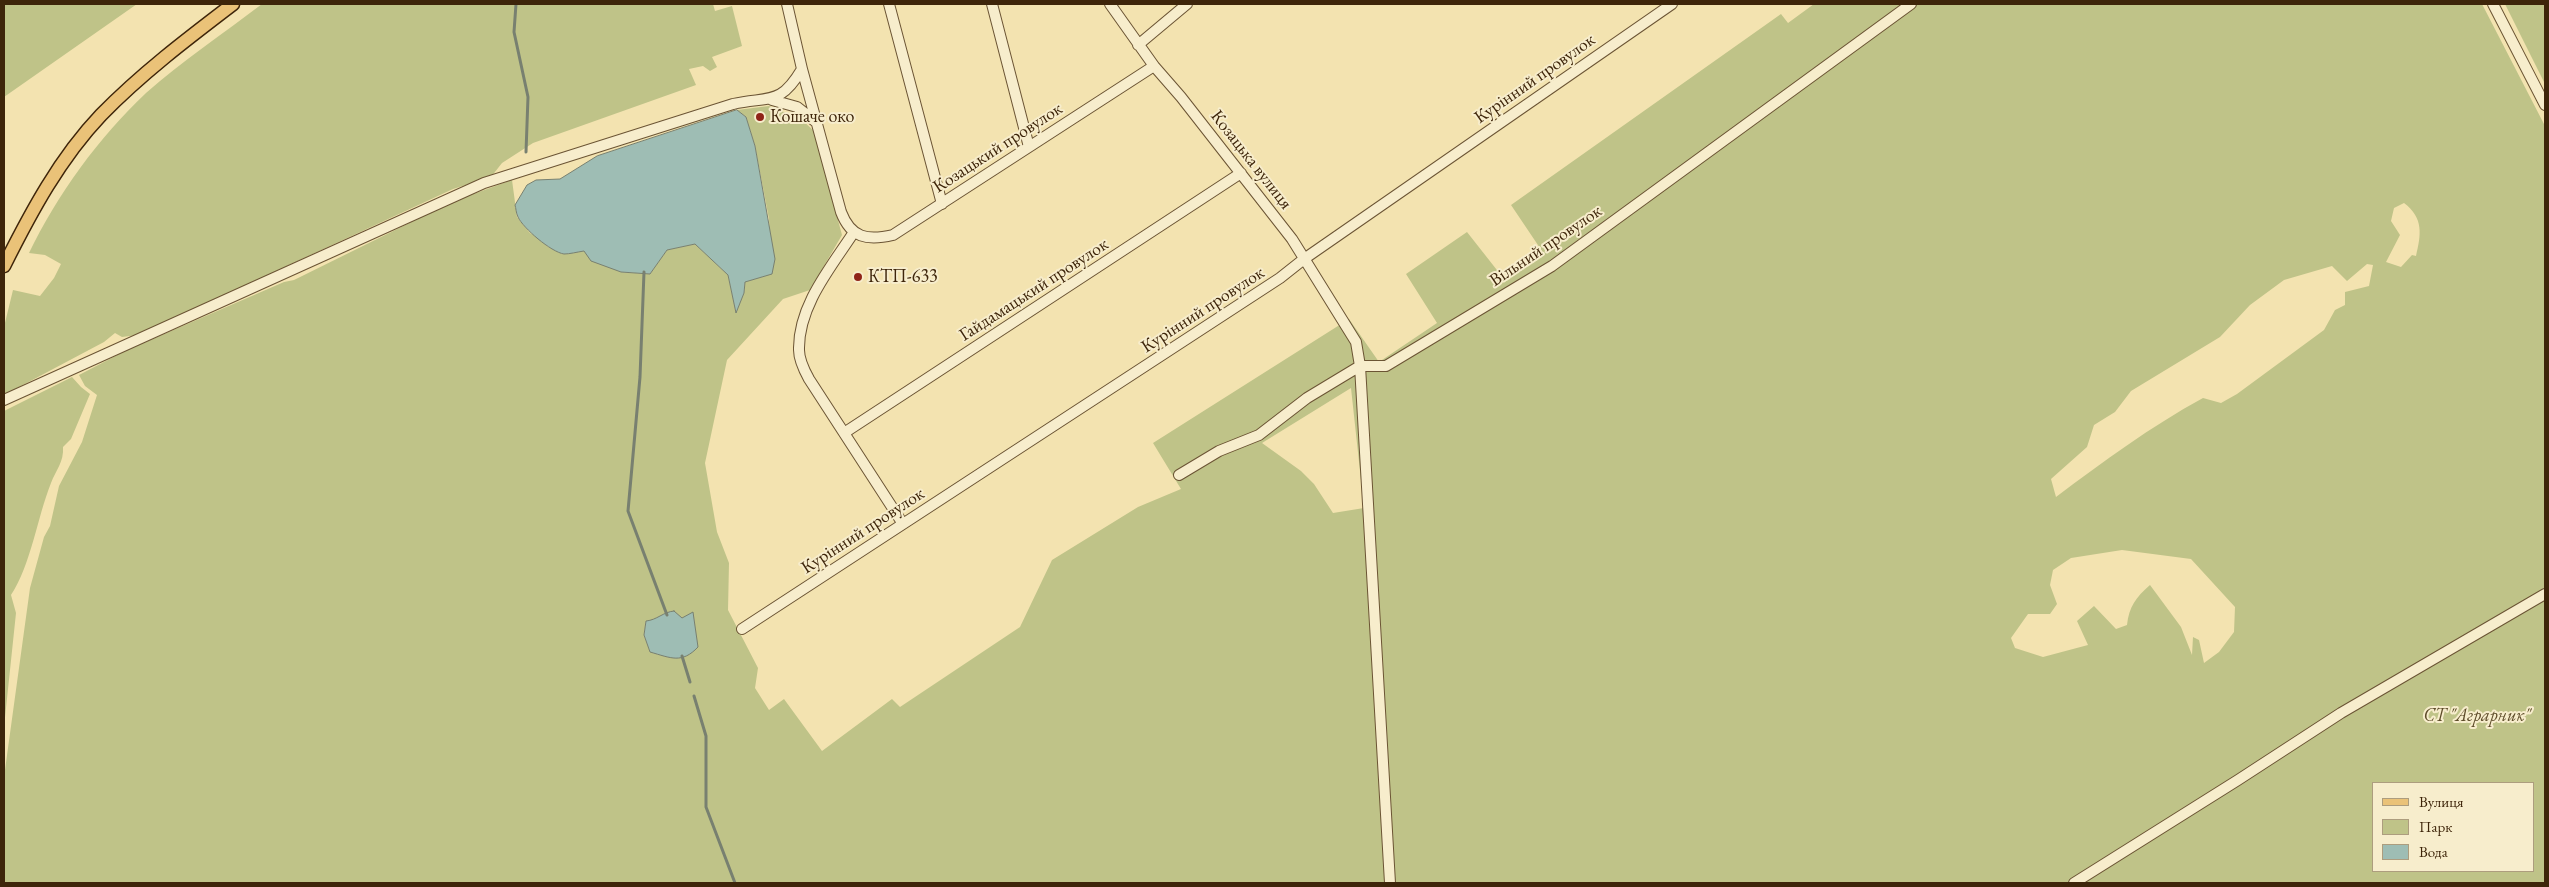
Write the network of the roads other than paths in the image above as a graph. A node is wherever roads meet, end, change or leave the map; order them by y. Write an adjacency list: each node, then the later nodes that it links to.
1 (232, 4): 21 (main road)
2 (786, 4): 12 (street)
3 (888, 4): 18 (street)
4 (992, 4): 16 (street)
5 (1110, 4): 10 (street, Козацька вулиця)
6 (1186, 4): 10 (street)
7 (1672, 4): 20 (street, Курінний провулок)
8 (1911, 4): 22 (street, Вільний провулок)
9 (2493, 4): 14 (street)
10 (1138, 46): 11 (street, Козацька вулиця)
11 (1154, 66): 16 (street, Козацький провулок); 17 (street, Козацька вулиця)
12 (802, 69): 13 (street); 15 (street)
13 (772, 100): 15 (street); 23 (street)
14 (2545, 105)
15 (816, 122): 19 (street)
16 (1029, 147): 18 (street, Козацький провулок)
17 (1241, 173): 20 (street, Козацька вулиця); 24 (street, Гайдамацький провулок)
18 (942, 204): 19 (street, Козацький провулок)
19 (854, 232): 24 (street)
20 (1304, 259): 22 (street, Козацька вулиця); 26 (street, Курінний провулок)
21 (4, 266)
22 (1360, 366): 25 (street); 29 (street)
23 (4, 400)
24 (844, 434): 26 (street)
25 (1179, 475)
26 (903, 524): 28 (street, Курінний провулок)
27 (2545, 594): 30 (street)
28 (742, 629)
29 (1390, 883)
30 (2074, 883)

